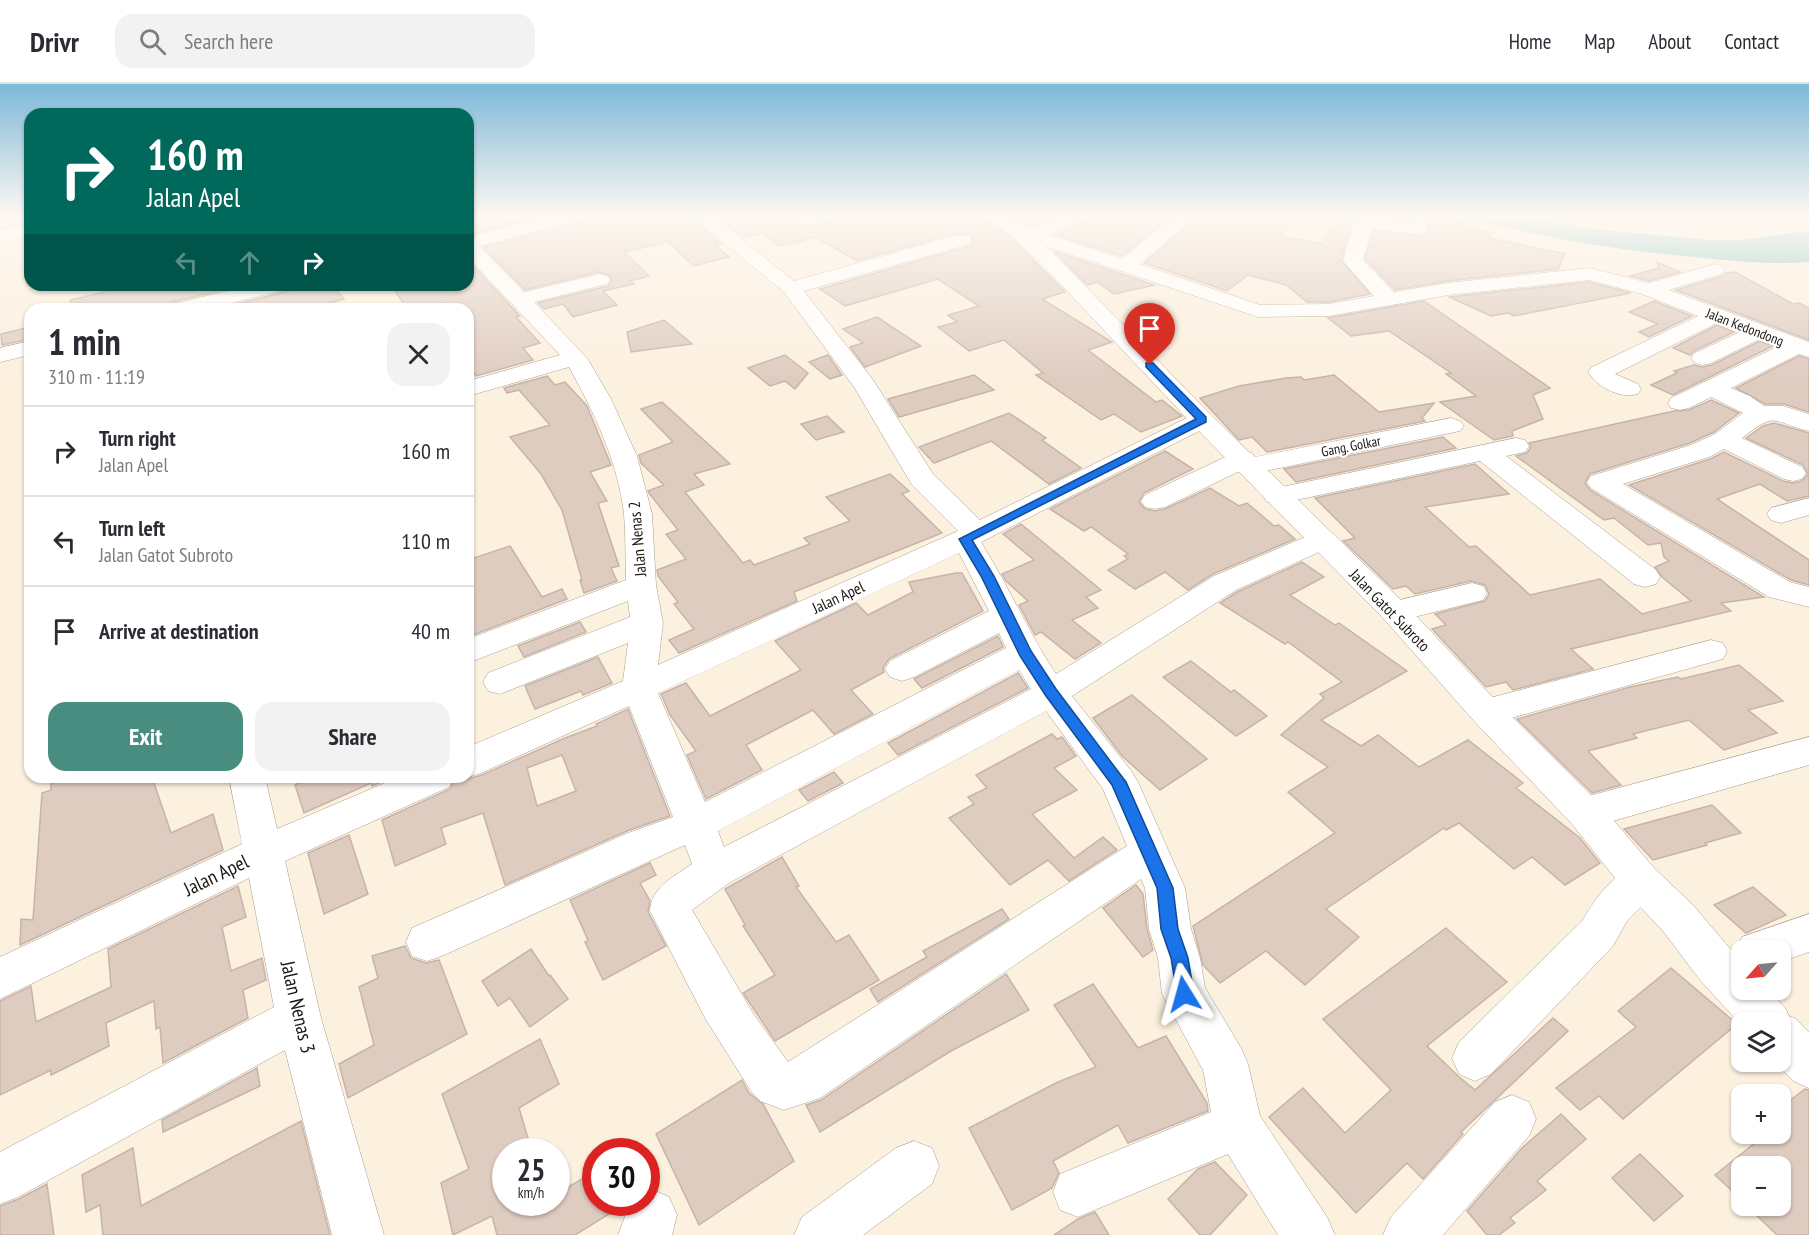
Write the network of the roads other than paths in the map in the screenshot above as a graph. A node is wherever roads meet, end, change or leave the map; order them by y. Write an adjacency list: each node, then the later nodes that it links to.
1 (491, 270): 14 (street, Jalan Nenas 2)
2 (768, 270): 9 (street)
3 (856, 270): 9 (street)
4 (1053, 270): 28 (street, Jalan Gatot Subroto)
5 (1140, 270): 13 (street, Jalan Kedondong)
6 (1361, 270): 13 (street)
7 (1715, 270): 10 (street)
8 (600, 279): 14 (street)
9 (791, 288): 40 (street)
10 (1649, 290): 13 (street, Jalan Kedondong); 16 (street, Jalan Kedondong)
11 (251, 291): 12 (street)
12 (216, 298): 15 (street)
13 (1388, 298)
14 (518, 300): 22 (street, Jalan Nenas 2)
15 (200, 303)
16 (1715, 316): 17 (street, Jalan Kedondong); 25 (street)
17 (1758, 332): 18 (street, Jalan Kedondong); 21 (street)
18 (1803, 348): 24 (street)
19 (24, 349): 20 (street)
20 (0, 355)
21 (1703, 357)
22 (575, 358): 23 (street); 43 (street, Jalan Nenas 2)
23 (474, 386)
24 (1709, 388): 26 (street); 27 (street)
25 (1629, 389)
26 (1680, 403)
27 (1757, 413): 29 (street); 31 (street)
28 (1202, 420): 34 (street, Jalan Gatot Subroto); 40 (street, Jalan Apel)
29 (1809, 423)
30 (1451, 426): 34 (street, Gang. Golkar)
31 (1724, 439): 35 (street); 45 (street)
32 (1516, 446): 33 (street)
33 (1485, 453): 36 (street); 42 (street)
34 (1246, 463): 36 (street, Jalan Gatot Subroto); 37 (street, Gang. Golkar)
35 (1793, 473)
36 (1277, 496): 41 (street, Jalan Gatot Subroto)
37 (1155, 501)
38 (1809, 506): 39 (street)
39 (1781, 514)
40 (971, 536): 47 (street); 54 (street, Jalan Apel)
41 (1322, 540): 46 (street, Jalan Gatot Subroto); 55 (street)
42 (1645, 577)
43 (641, 585): 48 (street, Jalan Nenas 2); 49 (street)
44 (1472, 593): 46 (street)
45 (1809, 597)
46 (1394, 611): 56 (street, Jalan Gatot Subroto)
47 (1005, 616): 51 (street); 52 (street)
48 (647, 623): 53 (street); 54 (street, Jalan Nenas 2)
49 (474, 650)
50 (1711, 651): 56 (street)
51 (1025, 653): 55 (street); 62 (street)
52 (902, 669)
53 (500, 682)
54 (639, 688): 58 (street, Jalan Apel); 62 (street, Jalan Nenas 2)
55 (1051, 693): 64 (street); 65 (street)
56 (1486, 712): 61 (street, Jalan Gatot Subroto)
57 (1809, 751): 61 (street)
58 (474, 760)
59 (248, 783): 63 (street, Jalan Nenas 3)
60 (422, 783): 63 (street, Jalan Apel)
61 (1585, 813): 66 (street, Jalan Gatot Subroto)
62 (695, 825): 65 (street, Jalan Nenas 2); 69 (street)
63 (264, 852): 71 (street, Jalan Apel); 73 (street, Jalan Nenas 3)
64 (1150, 852): 65 (street); 78 (street)
65 (714, 871)
66 (1641, 881): 70 (street, Jalan Gatot Subroto); 75 (street)
67 (1809, 933): 68 (street)
68 (1789, 940)
69 (427, 942)
70 (1728, 961): 72 (street, Jalan Gatot Subroto)
71 (0, 979)
72 (1762, 1012)
73 (299, 1018): 80 (street); 82 (street, Jalan Nenas 3)
74 (1791, 1046): 76 (street)
75 (1475, 1058)
76 (1809, 1065)
77 (1512, 1119): 85 (street)
78 (1238, 1125): 81 (street); 84 (street)
79 (914, 1166): 83 (street)
80 (0, 1179)
81 (1078, 1192)
82 (358, 1235)
83 (820, 1235)
84 (1309, 1235)
85 (1409, 1235)

